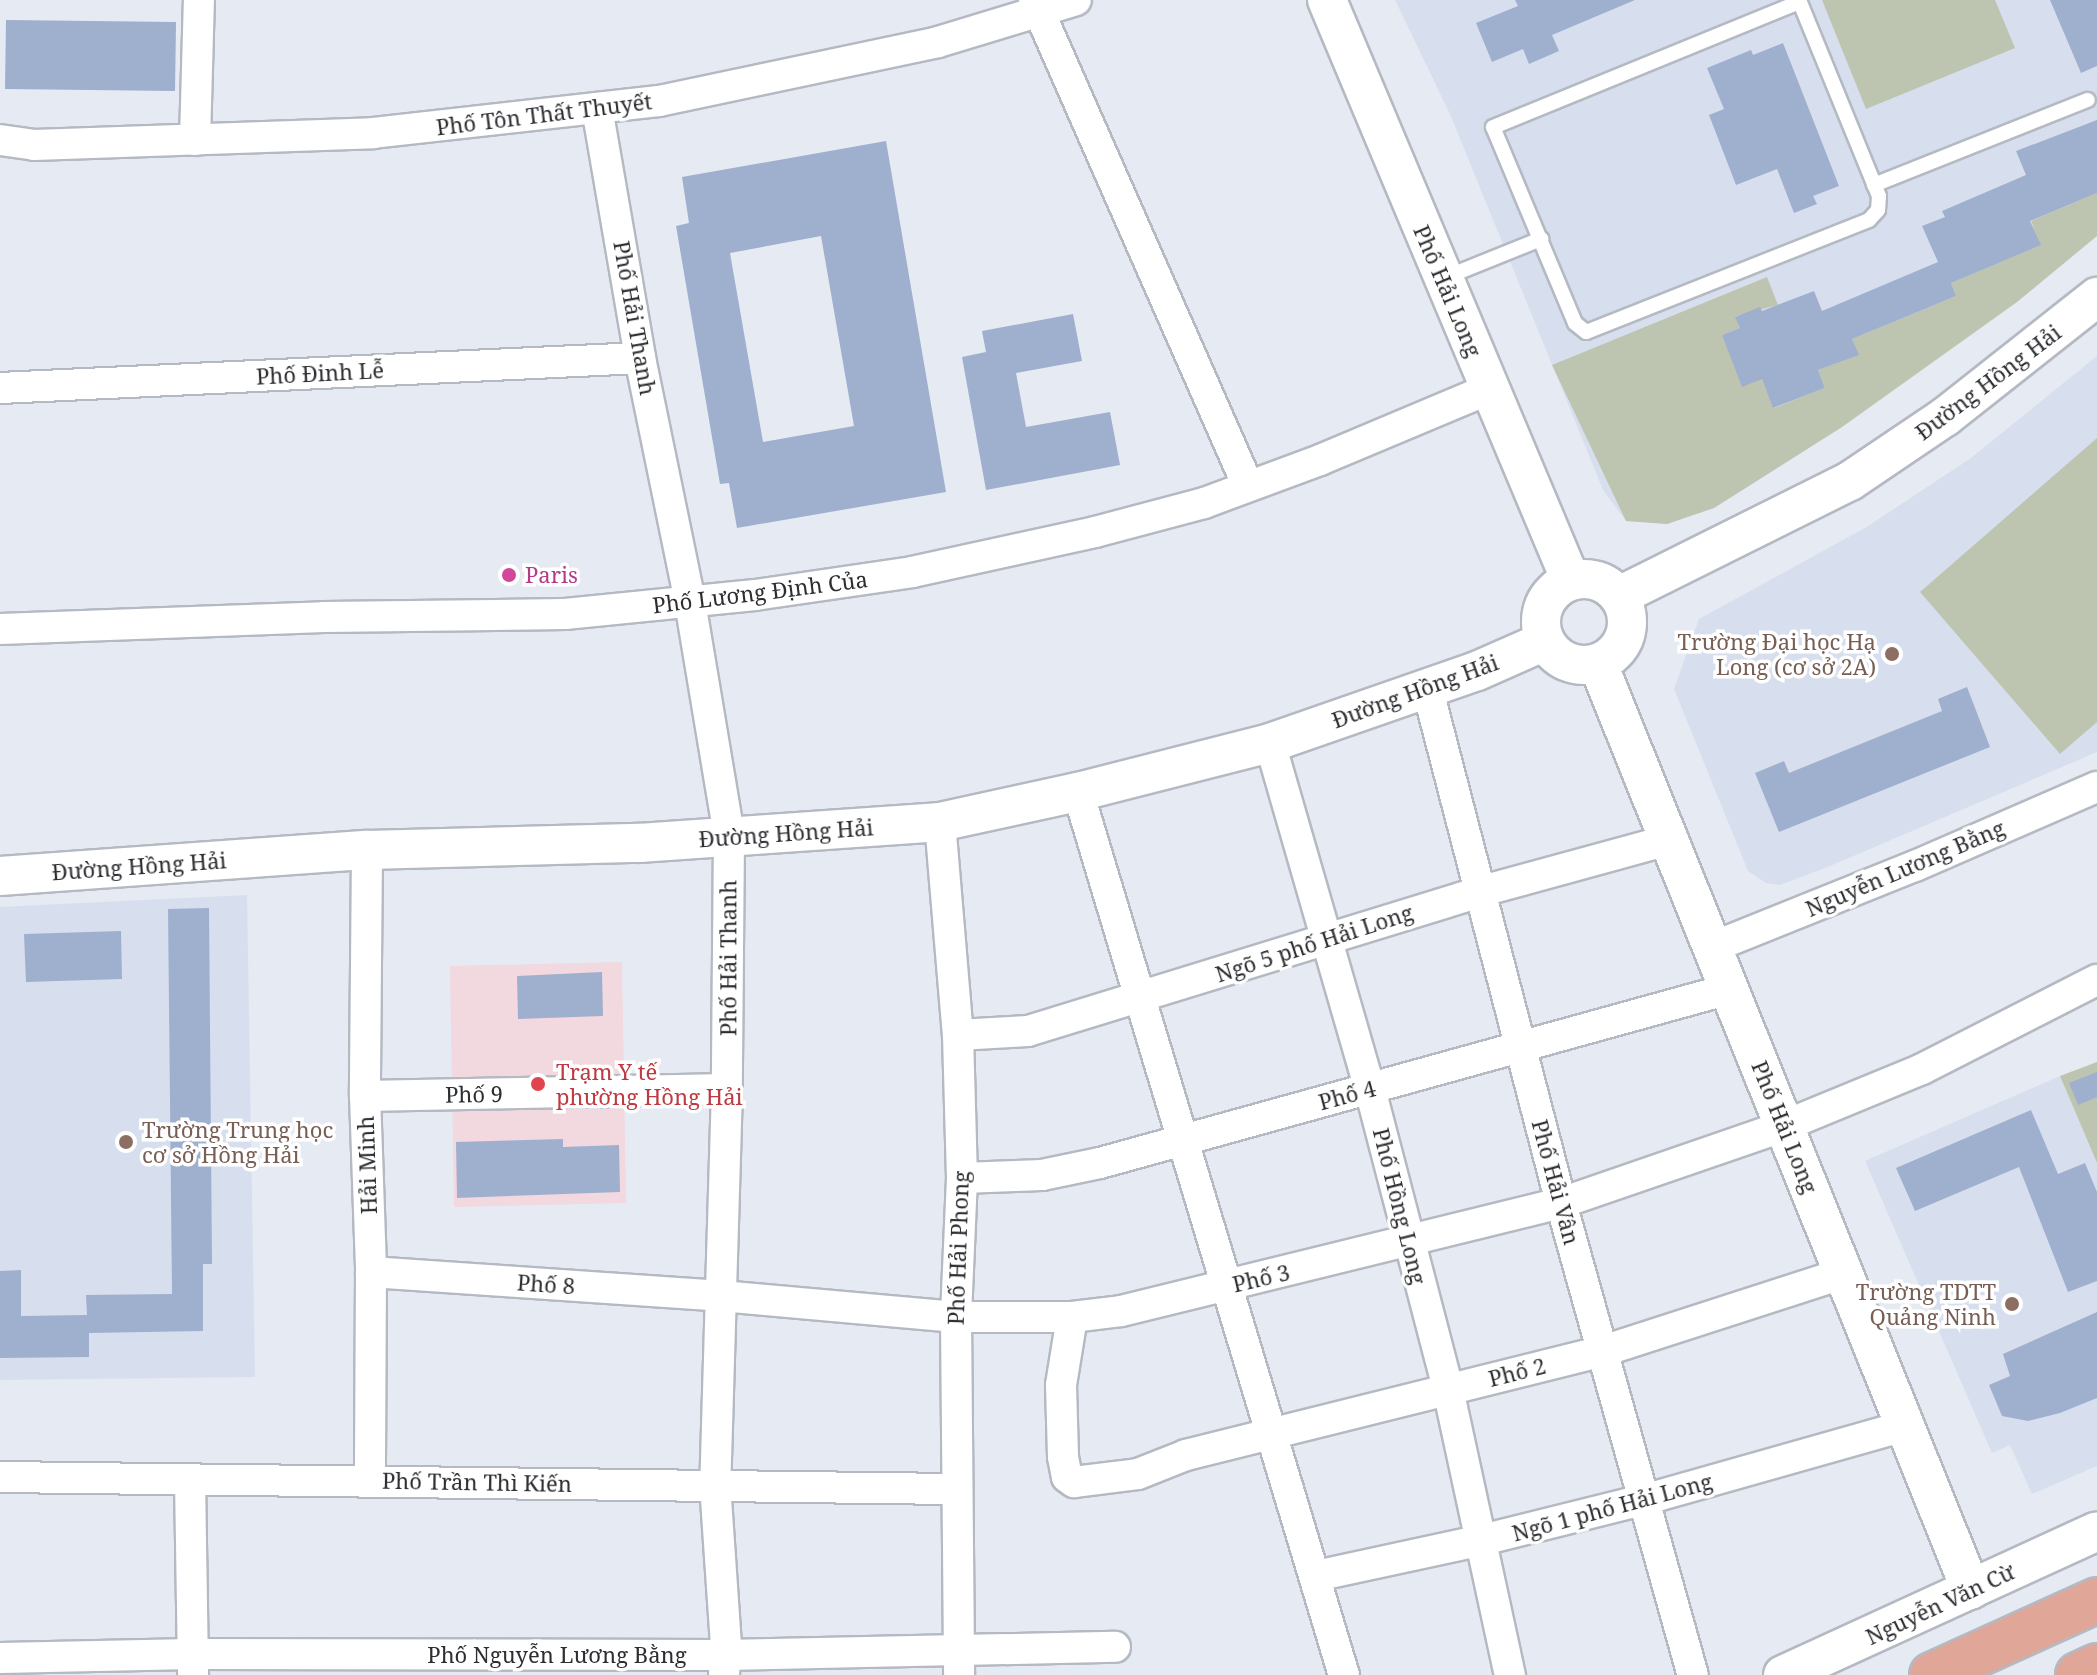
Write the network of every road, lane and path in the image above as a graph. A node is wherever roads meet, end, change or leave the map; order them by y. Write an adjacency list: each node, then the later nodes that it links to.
1 (199, 0): 9 (street)
2 (1076, 0): 5 (street, Phố Tôn Thất Thuyết)
3 (1327, 0): 12 (street, Phố Hải Long)
4 (1800, 1): 10 (lane); 11 (lane)
5 (1036, 5): 7 (street, Phố Tôn Thất Thuyết); 17 (street)
6 (2088, 100): 10 (lane)
7 (597, 108): 9 (street, Phố Tôn Thất Thuyết); 14 (street, Phố Hải Thanh)
8 (0, 140): 9 (street, Phố Tôn Thất Thuyết)
9 (195, 140)
10 (1874, 185): 11 (lane)
11 (1541, 239): 12 (lane)
12 (1442, 278): 16 (street, Phố Hải Long)
13 (2097, 297): 19 (street, Đường Hồng Hải)
14 (640, 358): 15 (street, Phố Đinh Lễ); 20 (street, Phố Hải Thanh)
15 (0, 388)
16 (1489, 389): 17 (street, Phố Lương Định Của); 18 (street, Phố Hải Long)
17 (1248, 486): 20 (street, Phố Lương Định Của)
18 (1571, 581): 19 (street); 22 (street)
19 (1619, 596): 23 (street)
20 (690, 602): 21 (street, Phố Lương Định Của); 29 (street, Phố Hải Thanh)
21 (0, 629)
22 (1545, 641): 23 (street); 24 (street, Đường Hồng Hải)
23 (1598, 664): 30 (street, Phố Hải Long)
24 (1427, 687): 25 (street, Đường Hồng Hải); 33 (street, Phố Hải Vân)
25 (1270, 743): 27 (street, Đường Hồng Hải); 34 (street, Phố Hồng Long)
26 (2097, 787): 35 (street, Nguyễn Lương Bằng)
27 (1078, 792): 28 (street, Đường Hồng Hải); 38 (street)
28 (940, 822): 29 (street, Đường Hồng Hải); 39 (street, Phố Hải Phong)
29 (729, 836): 31 (street, Đường Hồng Hải); 41 (street, Phố Hải Thanh)
30 (1669, 840): 33 (street, Ngõ 5 phố Hải Long); 35 (street, Phố Hải Long)
31 (367, 850): 32 (street, Đường Hồng Hải); 43 (street, Hải Minh)
32 (0, 876)
33 (1482, 891): 34 (street, Ngõ 5 phố Hải Long); 40 (street, Phố Hải Vân)
34 (1325, 939): 38 (street, Ngõ 5 phố Hải Long); 42 (street, Phố Hồng Long)
35 (1713, 947): 37 (street, Phố Hải Long)
36 (2097, 980): 44 (street, Phố 3)
37 (1729, 989): 40 (street, Phố 4); 44 (street, Phố Hải Long)
38 (1142, 998): 39 (street, Ngõ 5 phố Hải Long); 45 (street)
39 (958, 1035): 46 (street, Phố Hải Phong)
40 (1522, 1047): 42 (street, Phố 4); 47 (street, Phố Hải Vân)
41 (727, 1089): 43 (street, Phố 9); 52 (street, Phố Hải Thanh)
42 (1370, 1089): 45 (street, Phố 4); 48 (street, Phố Hồng Long)
43 (365, 1096): 49 (street, Hải Minh)
44 (1784, 1126): 47 (street, Phố 3); 50 (street, Phố Hải Long)
45 (1185, 1139): 46 (street, Phố 4); 51 (street)
46 (962, 1178): 53 (street, Phố Hải Phong)
47 (1561, 1203): 48 (street, Phố 3); 55 (street, Phố Hải Vân)
48 (1409, 1243): 51 (street, Phố 3); 56 (street, Phố Hồng Long)
49 (371, 1272): 52 (street, Phố 8); 61 (street, Hải Minh)
50 (1844, 1273): 55 (street, Phố 2); 57 (street, Phố Hải Long)
51 (1225, 1286): 54 (street, Phố 3); 58 (street)
52 (721, 1296): 53 (street, Phố 3); 62 (street, Phố Hải Thanh)
53 (956, 1317): 54 (street, Phố 3); 63 (street, Phố Hải Phong)
54 (1072, 1317): 58 (street, Phố 2)
55 (1603, 1351): 56 (street, Phố 2); 64 (street, Phố Hải Vân)
56 (1448, 1389): 58 (street, Phố 2); 66 (street, Phố Hồng Long)
57 (1905, 1426): 64 (street, Ngõ 1 phố Hải Long); 68 (street, Phố Hải Long)
58 (1270, 1433): 67 (street)
59 (0, 1477): 60 (street, Phố Trần Thì Kiến)
60 (190, 1479): 61 (street, Phố Trần Thì Kiến); 73 (street)
61 (370, 1480): 62 (street, Phố Trần Thì Kiến)
62 (715, 1484): 63 (street, Phố Trần Thì Kiến); 74 (street, Phố Hải Thanh)
63 (955, 1489): 72 (street, Phố Hải Phong)
64 (1643, 1500): 66 (street, Ngõ 1 phố Hải Long); 78 (street, Phố Hải Vân)
65 (2097, 1531): 68 (street, Nguyễn Văn Cừ)
66 (1478, 1541): 67 (street, Ngõ 1 phố Hải Long); 77 (street, Phố Hồng Long)
67 (1316, 1576): 76 (street)
68 (1971, 1590): 79 (street, Nguyễn Văn Cừ)
69 (2097, 1600): 80 (main road)
70 (1115, 1647): 72 (street, Phố Nguyễn Lương Bằng)
71 (0, 1658): 73 (street, Phố Nguyễn Lương Bằng)
72 (958, 1662): 74 (street, Phố Nguyễn Lương Bằng)
73 (193, 1665): 74 (street, Phố Nguyễn Lương Bằng)
74 (724, 1665)
75 (2097, 1666): 81 (main road)
76 (1344, 1675)
77 (1510, 1675)
78 (1693, 1675)
79 (1783, 1675)
80 (1932, 1675)
81 (2078, 1675)

